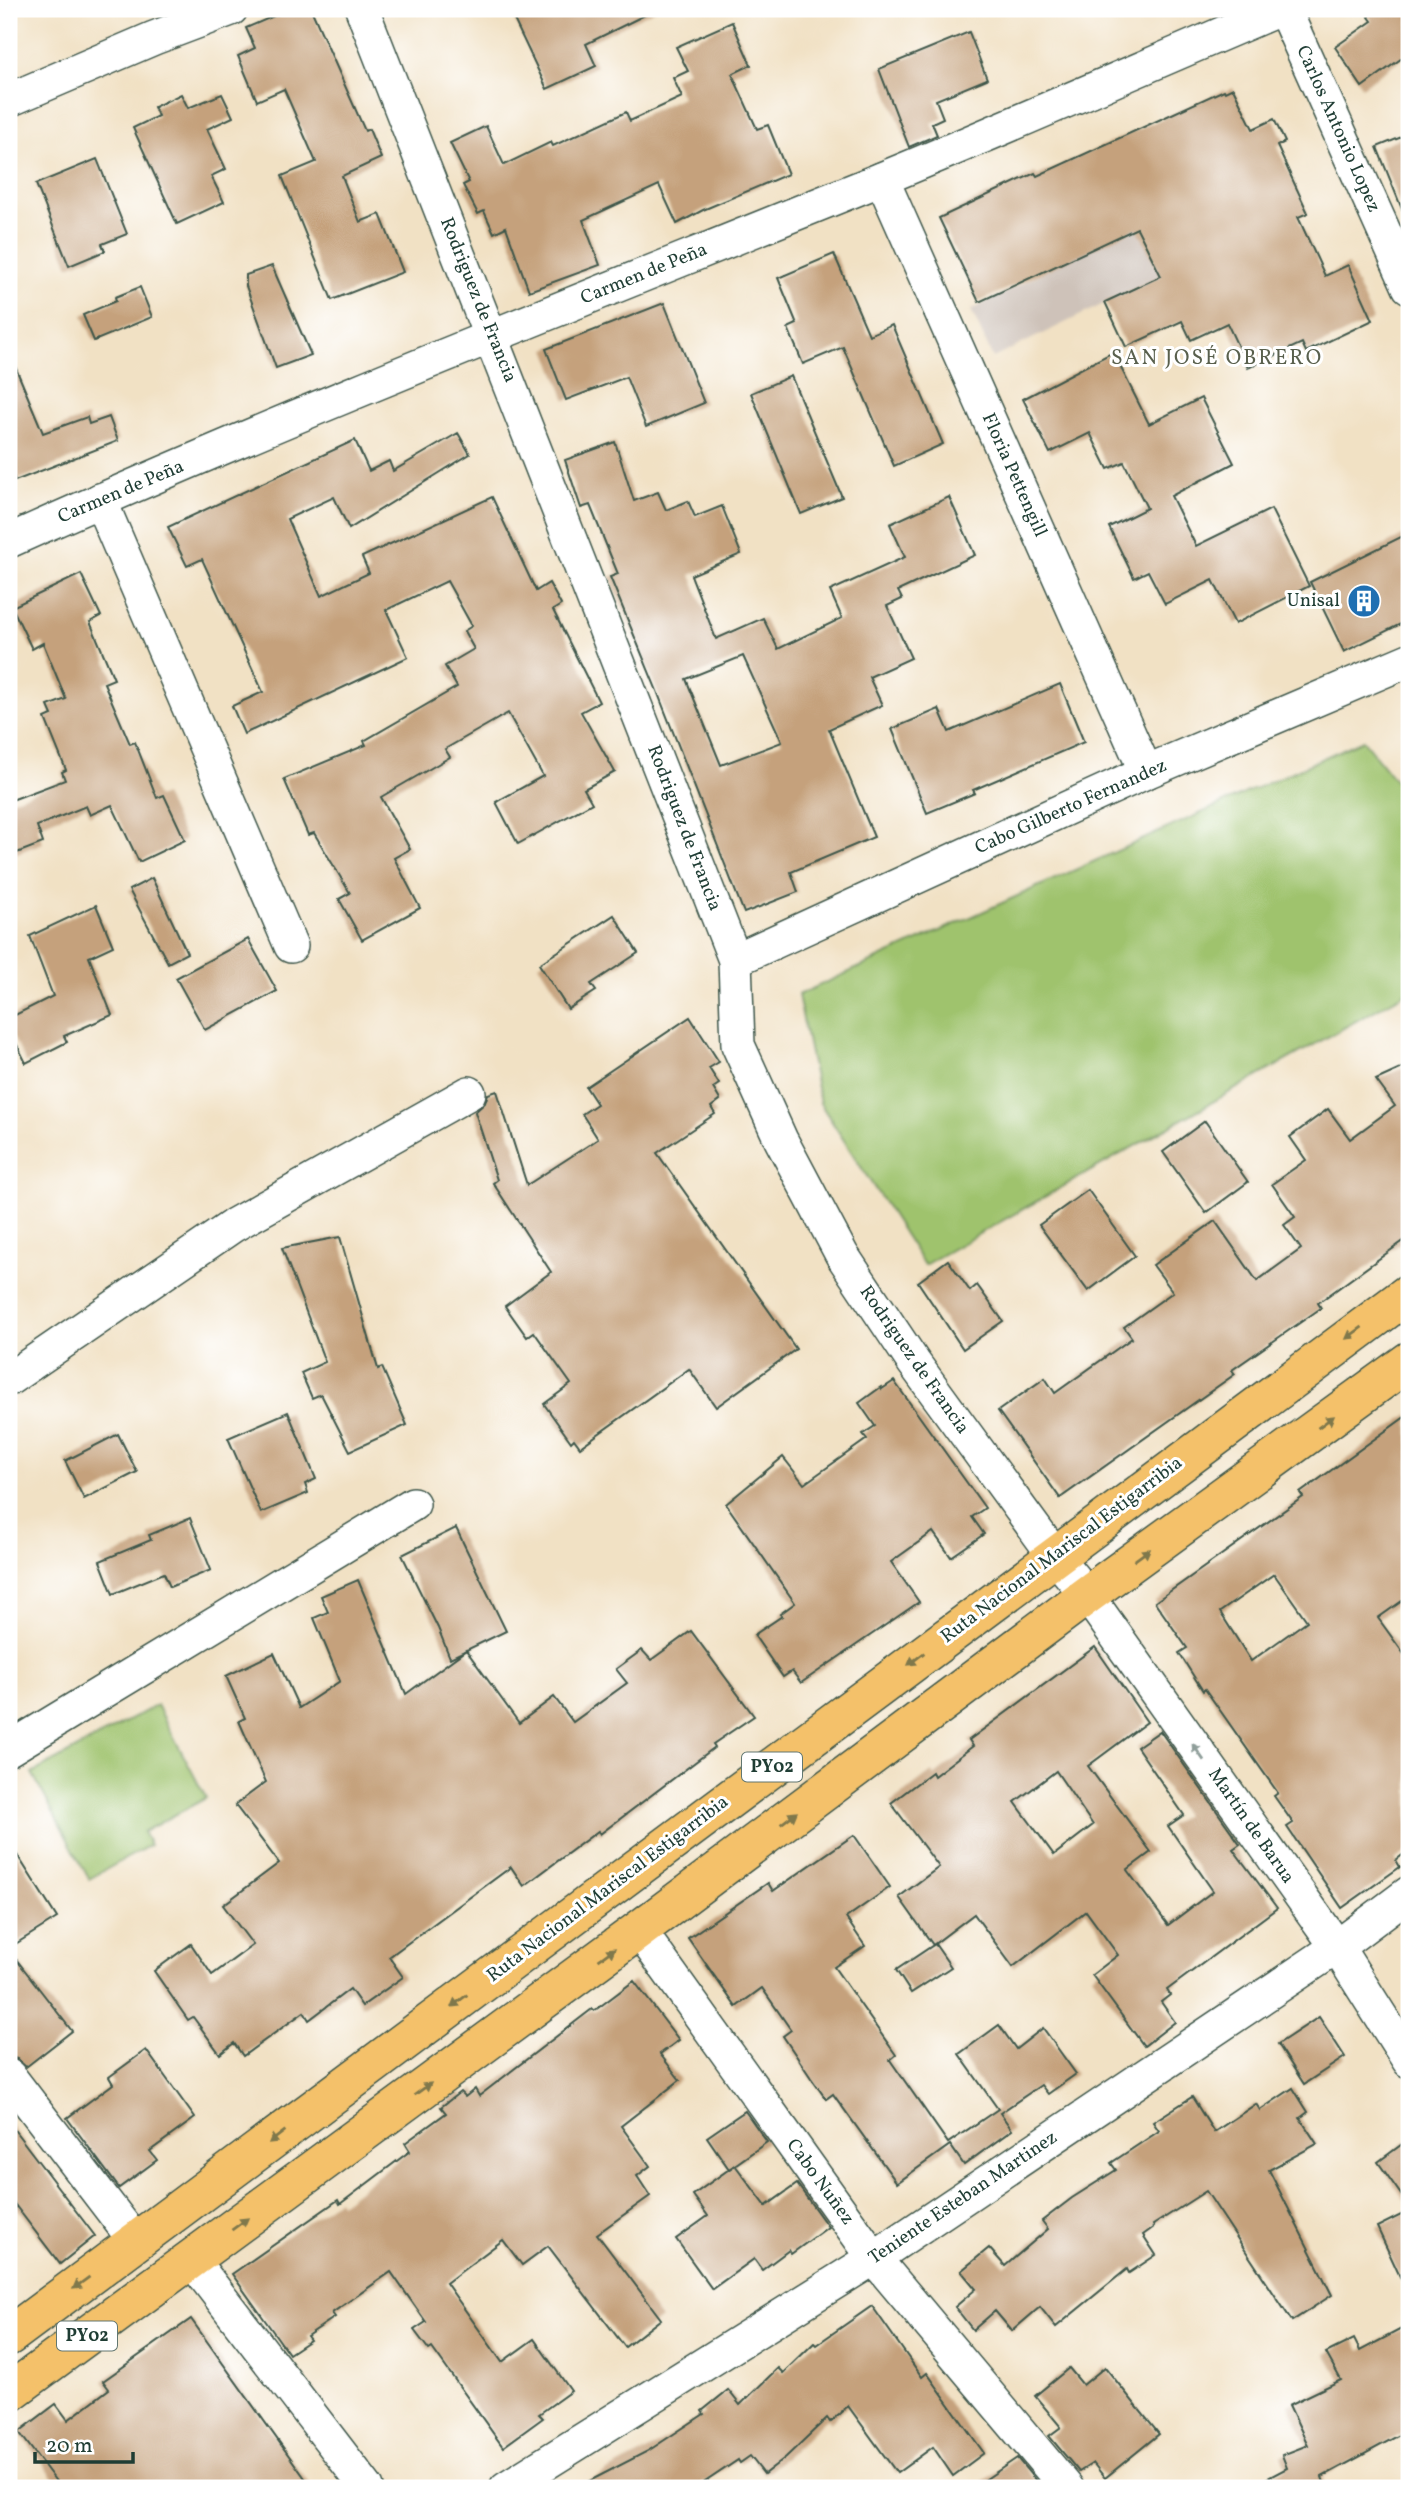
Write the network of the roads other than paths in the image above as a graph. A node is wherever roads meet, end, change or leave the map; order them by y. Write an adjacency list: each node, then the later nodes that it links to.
1 (231, 9): 4 (street)
2 (362, 9): 7 (street, Rodriguez de Francia)
3 (1282, 9): 5 (street, Carmen de Peña); 6 (street, Carlos Antonio Lopez)
4 (9, 100)
5 (881, 179): 7 (street, Carmen de Peña); 11 (street, Floria Pettengill)
6 (1409, 288)
7 (491, 335): 8 (street, Carmen de Peña); 13 (street, Rodriguez de Francia)
8 (100, 500): 9 (street, Carmen de Peña); 12 (street)
9 (9, 541)
10 (1409, 660): 11 (street, Cabo Gilberto Fernandez)
11 (1146, 772): 13 (street, Cabo Gilberto Fernandez)
12 (291, 946)
13 (735, 960): 19 (street, Rodriguez de Francia)
14 (468, 1093): 17 (street)
15 (1409, 1293): 19 (highway, Ruta Nacional Mariscal Estigarribia / PY02, one-way to 19)
16 (1409, 1361): 20 (highway, PY02, one-way to 16)
17 (9, 1379)
18 (413, 1504): 21 (street)
19 (1054, 1555): 20 (street, Rodriguez de Francia); 27 (highway, Ruta Nacional Mariscal Estigarribia / PY02, one-way to 27)
20 (1087, 1595): 23 (highway, PY02, one-way to 20); 24 (street, Martín de Barua, one-way to 20)
21 (9, 1749)
22 (1409, 1893): 24 (street, Teniente Esteban Martinez)
23 (639, 1930): 28 (street, Cabo Nuñez); 29 (highway, PY02, one-way to 23)
24 (1337, 1947): 25 (street, Martín de Barua); 28 (street, Teniente Esteban Martinez)
25 (1409, 2061)
26 (9, 2076): 27 (street)
27 (136, 2242): 30 (highway, Ruta Nacional Mariscal Estigarribia / PY02, one-way to 30)
28 (874, 2258): 33 (street, Teniente Esteban Martinez); 34 (street, Cabo Nuñez)
29 (191, 2259): 31 (highway, PY02); 32 (street)
30 (9, 2336)
31 (9, 2393)
32 (367, 2488)
33 (506, 2488)
34 (1067, 2488)

